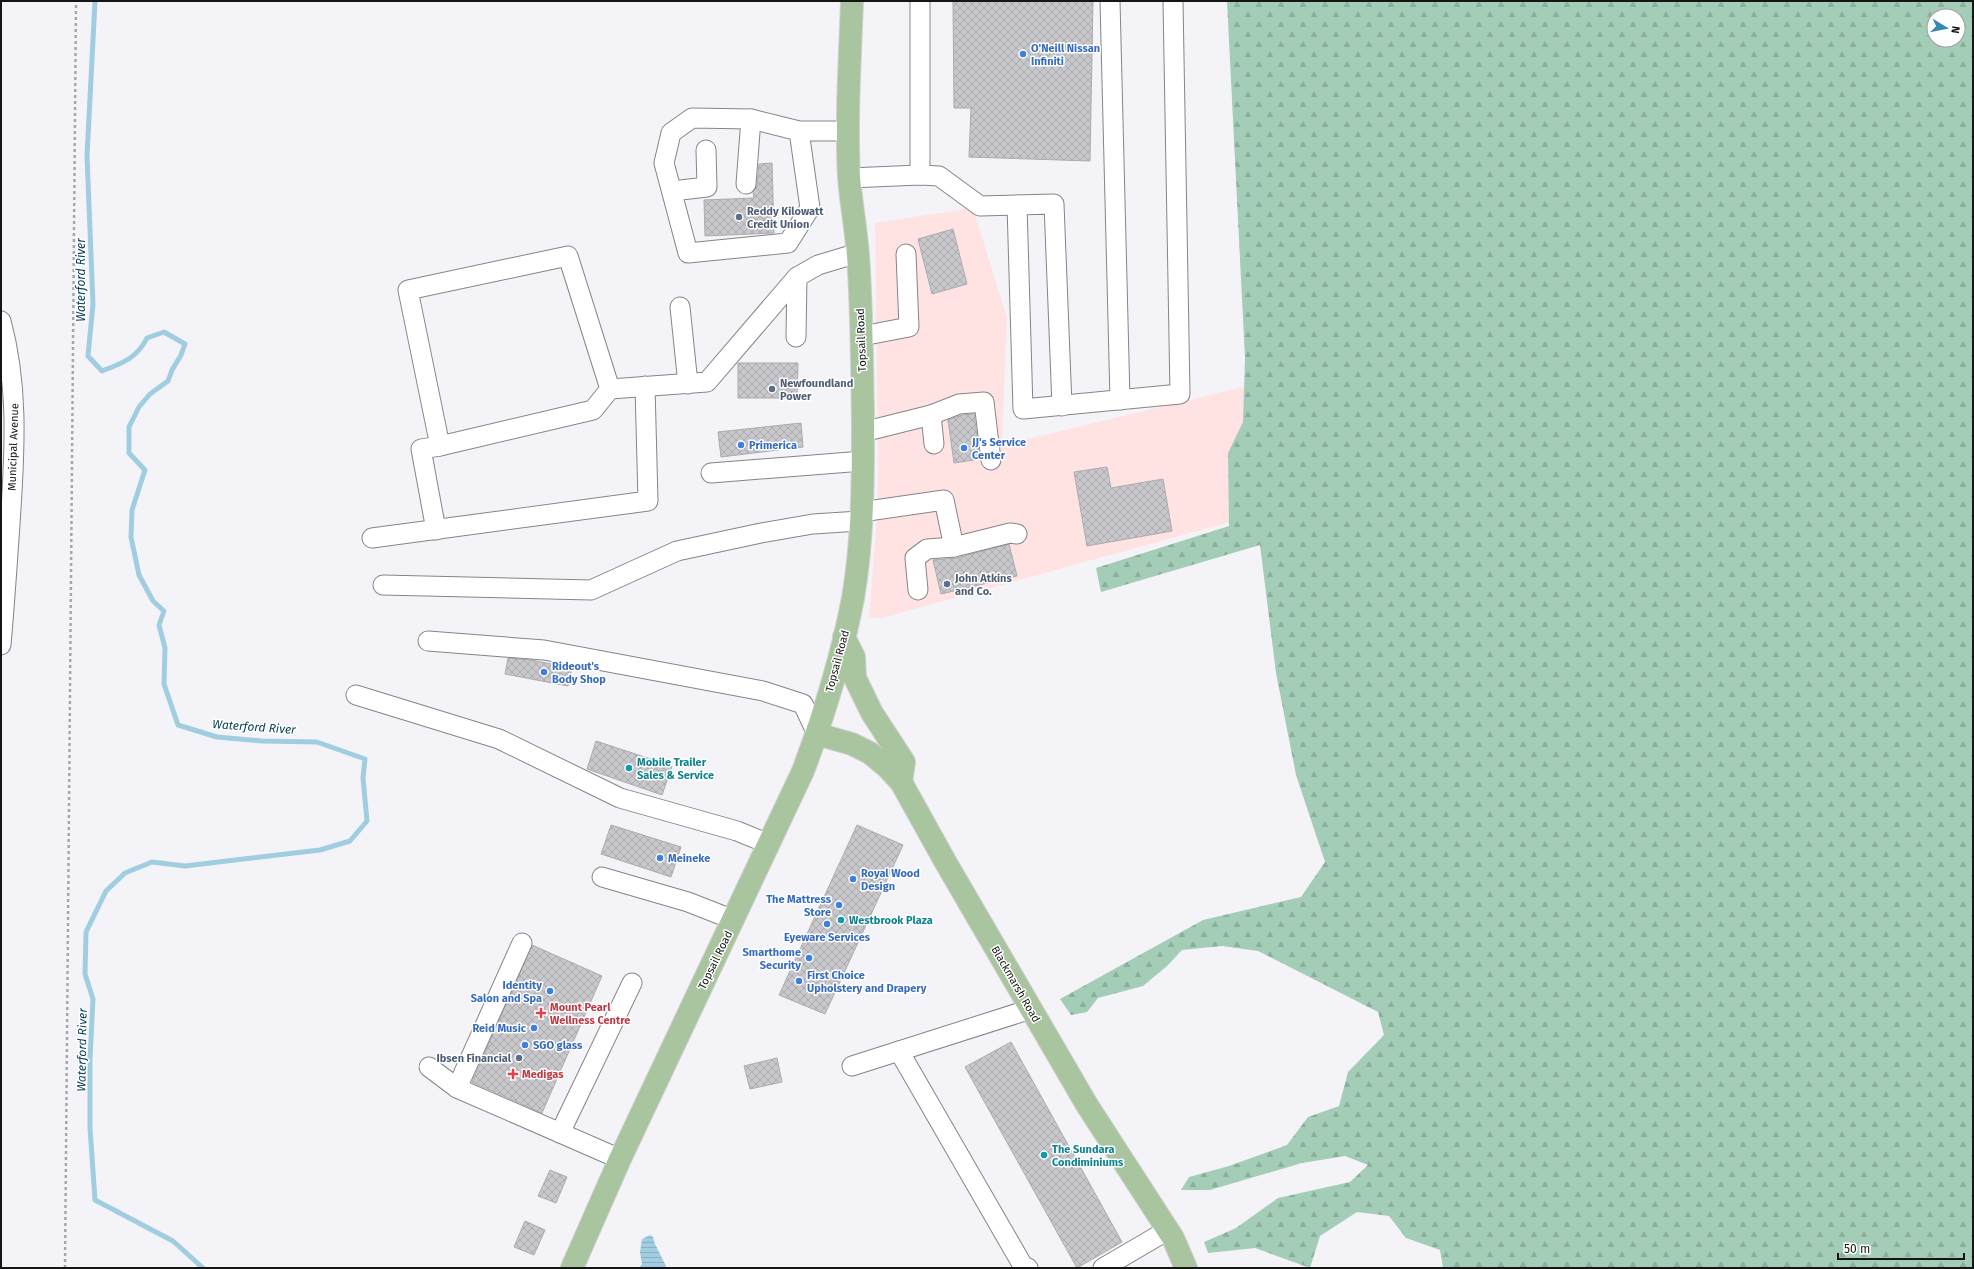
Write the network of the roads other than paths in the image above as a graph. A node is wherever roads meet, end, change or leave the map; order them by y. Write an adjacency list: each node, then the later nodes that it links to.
1 (852, 1): 7 (main road, Topsail Road)
2 (920, 1): 9 (street)
3 (1110, 1): 24 (street)
4 (1173, 1): 24 (street)
5 (750, 119): 6 (street); 11 (street); 12 (street)
6 (800, 131): 7 (street); 12 (street)
7 (849, 131): 10 (main road, Topsail Road)
8 (706, 150): 12 (street)
9 (920, 175): 10 (street); 13 (street)
10 (849, 178): 14 (main road, Topsail Road)
11 (746, 184)
12 (672, 191)
13 (1017, 205): 25 (street); 25 (street)
14 (858, 253): 16 (street); 19 (main road, Topsail Road)
15 (906, 254): 19 (street)
16 (797, 277): 20 (street); 21 (street)
17 (680, 307): 21 (street)
18 (1, 321): 28 (street, Municipal Avenue)
19 (862, 336): 27 (main road, Topsail Road)
20 (796, 337)
21 (688, 384): 22 (street)
22 (645, 386): 23 (street); 35 (street)
23 (610, 389): 30 (street); 30 (street)
24 (1120, 400): 25 (street)
25 (1062, 406)
26 (931, 416): 27 (street); 29 (street); 31 (street)
27 (863, 432): 32 (main road, Topsail Road)
28 (8, 441): 39 (street, Municipal Avenue)
29 (934, 444)
30 (440, 446): 35 (street)
31 (990, 460)
32 (863, 461): 33 (street); 34 (main road, Topsail Road)
33 (711, 473)
34 (860, 516): 38 (street); 40 (street); 42 (main road, Topsail Road)
35 (436, 530): 37 (street)
36 (1018, 534): 38 (street)
37 (372, 538)
38 (954, 547): 41 (street)
39 (3, 579): 44 (street, Municipal Avenue)
40 (383, 585)
41 (918, 590)
42 (844, 637): 46 (main road, Topsail Road); 47 (main road)
43 (428, 641): 46 (street)
44 (1, 645)
45 (356, 695): 48 (street)
46 (817, 734): 47 (main road, Blackmarsh Road); 48 (main road, Topsail Road)
47 (901, 782): 53 (main road, Blackmarsh Road)
48 (769, 844): 50 (main road, Topsail Road)
49 (602, 877): 50 (street)
50 (734, 920): 59 (main road, Topsail Road)
51 (522, 943): 57 (street)
52 (632, 983): 58 (street)
53 (1031, 1009): 54 (street); 60 (main road, Blackmarsh Road)
54 (899, 1052): 55 (street); 62 (street)
55 (852, 1066)
56 (430, 1067): 57 (street)
57 (457, 1088): 58 (street)
58 (560, 1133): 59 (street)
59 (620, 1159): 61 (main road, Topsail Road)
60 (1168, 1230): 63 (street); 64 (main road, Blackmarsh Road)
61 (572, 1268)
62 (1028, 1268)
63 (1104, 1268)
64 (1186, 1268)

